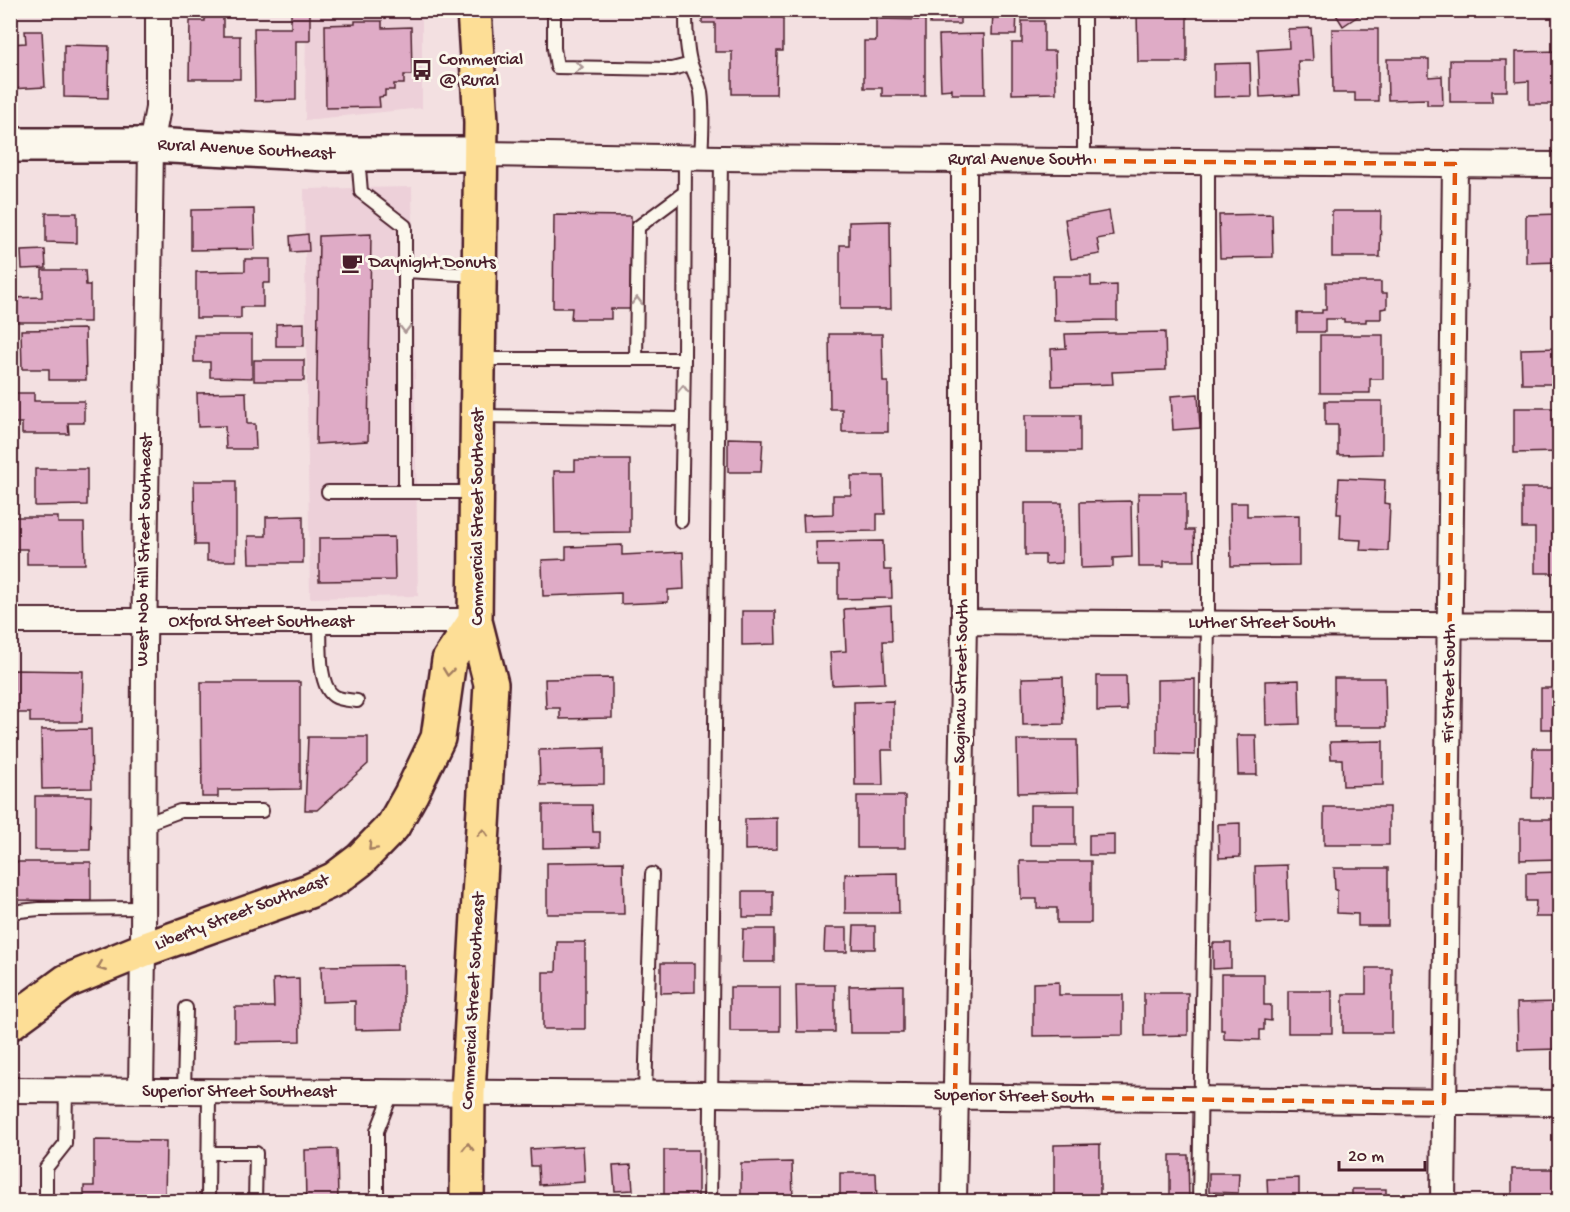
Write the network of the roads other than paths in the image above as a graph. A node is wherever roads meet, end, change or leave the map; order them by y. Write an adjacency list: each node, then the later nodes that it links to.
1 (158, 10): 8 (street, West Nob Hill Street Southeast)
2 (474, 10): 10 (main road, Commercial Street Southeast)
3 (554, 10): 6 (lane, one-way to 6)
4 (686, 10): 6 (lane)
5 (1084, 10): 13 (lane)
6 (691, 64): 11 (lane)
7 (10, 145): 8 (street, Rural Avenue Southeast)
8 (151, 145): 9 (street, Rural Avenue Southeast); 32 (street, West Nob Hill Street Southeast)
9 (358, 154): 10 (street, Rural Avenue Southeast); 18 (lane)
10 (481, 154): 11 (street, Rural Avenue South); 19 (main road, Commercial Street Southeast)
11 (702, 158): 12 (street, Rural Avenue South); 17 (lane); 54 (lane)
12 (964, 160): 13 (street, Rural Avenue South); 31 (street, Saginaw Street South)
13 (1084, 161): 14 (street, Rural Avenue South)
14 (1208, 162): 15 (street, Rural Avenue South); 34 (lane)
15 (1455, 164): 16 (street, Rural Avenue South); 35 (street, Fir Street South)
16 (1560, 165)
17 (685, 192): 21 (lane, one-way to 17); 22 (lane)
18 (405, 271): 19 (lane); 26 (lane, one-way to 26)
19 (479, 275): 20 (main road, Commercial Street Southeast)
20 (478, 359): 21 (lane); 23 (main road, Commercial Street Southeast)
21 (636, 359): 22 (lane)
22 (684, 359): 24 (lane, one-way to 22)
23 (477, 416): 24 (lane); 27 (main road, Commercial Street Southeast)
24 (683, 418): 28 (lane)
25 (328, 492): 26 (lane)
26 (405, 492): 27 (lane)
27 (476, 492): 30 (main road, Commercial Street Southeast)
28 (681, 521)
29 (10, 621): 32 (street, Oxford Street Southeast)
30 (475, 621): 33 (street, Oxford Street Southeast); 43 (main road, Liberty Street Southeast, one-way to 43); 52 (main road, Commercial Street Southeast, one-way to 30)
31 (964, 621): 34 (street, Luther Street South); 55 (street, Saginaw Street South)
32 (144, 622): 33 (street, Oxford Street Southeast); 39 (street, West Nob Hill Street Southeast)
33 (320, 622): 37 (lane)
34 (1208, 623): 35 (street, Luther Street South); 56 (lane)
35 (1451, 624): 36 (street, Luther Street South); 57 (street, Fir Street South)
36 (1560, 626)
37 (357, 701)
38 (262, 811): 39 (lane)
39 (142, 825): 41 (street, West Nob Hill Street Southeast)
40 (652, 874): 53 (lane)
41 (143, 908): 42 (lane); 43 (street, West Nob Hill Street Southeast)
42 (10, 912)
43 (143, 950): 45 (main road, Liberty Street Southeast, one-way to 45); 48 (street, West Nob Hill Street Southeast)
44 (186, 1008): 49 (lane)
45 (10, 1023)
46 (10, 1090): 47 (street, Superior Street Southeast)
47 (66, 1090): 48 (street, Superior Street Southeast); 60 (lane)
48 (141, 1091): 49 (street, Superior Street Southeast)
49 (184, 1091): 50 (street, Superior Street Southeast)
50 (209, 1092): 51 (street, Superior Street Southeast); 59 (lane)
51 (392, 1093): 52 (street, Superior Street Southeast); 63 (lane)
52 (468, 1093): 53 (street, Superior Street South); 64 (main road, Commercial Street Southeast, one-way to 52)
53 (645, 1093): 54 (street, Superior Street South)
54 (711, 1094): 55 (street, Superior Street South); 65 (lane)
55 (955, 1096): 56 (street, Superior Street South); 66 (street, Saginaw Street South)
56 (1200, 1100): 57 (street, Superior Street South); 67 (lane)
57 (1444, 1102): 58 (street, Superior Street South); 68 (street, Fir Street South)
58 (1560, 1103)
59 (208, 1153): 61 (lane); 62 (lane)
60 (46, 1202)
61 (208, 1202)
62 (255, 1202)
63 (376, 1202)
64 (467, 1202)
65 (710, 1202)
66 (954, 1202)
67 (1199, 1202)
68 (1443, 1202)

